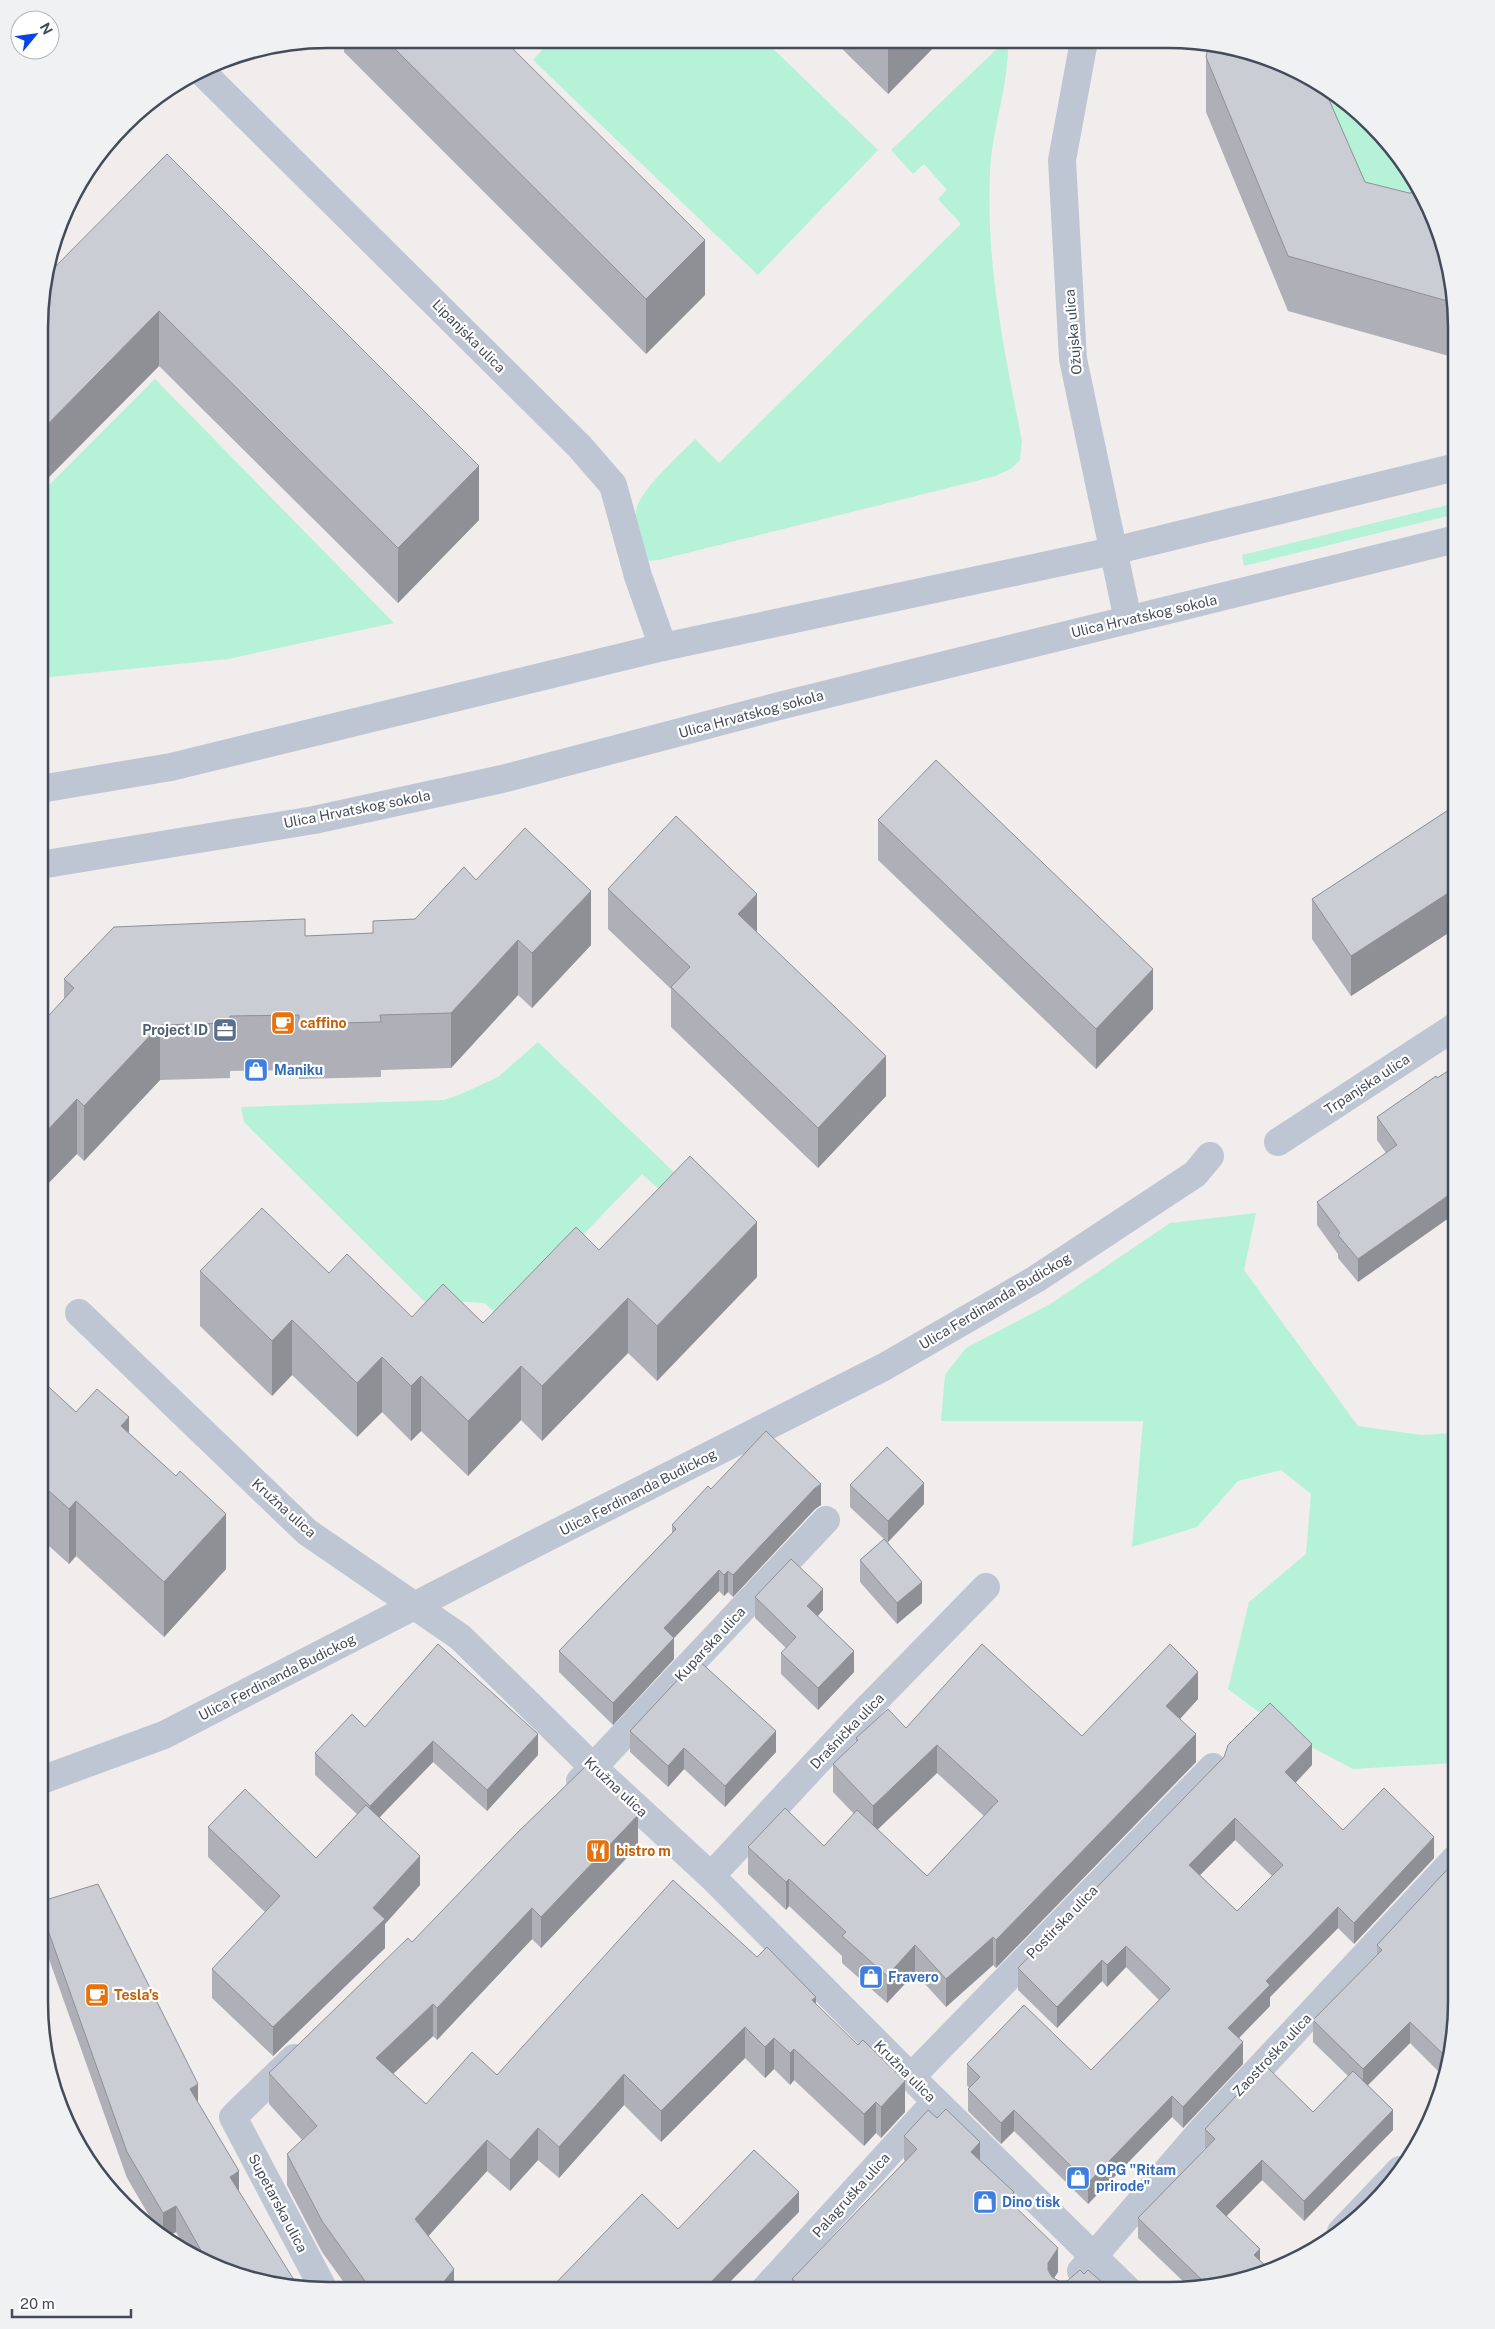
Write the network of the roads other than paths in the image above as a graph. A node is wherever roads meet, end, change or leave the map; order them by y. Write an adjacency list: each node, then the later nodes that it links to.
1 (1083, 48): 5 (street, Ožujska ulica)
2 (205, 75): 7 (street, Lipanjska ulica)
3 (1448, 469): 5 (street)
4 (1448, 541): 6 (street, Ulica Hrvatskog sokola)
5 (1113, 551): 6 (street, Ožujska ulica); 7 (street)
6 (1128, 620): 9 (street, Ulica Hrvatskog sokola)
7 (663, 647): 8 (street)
8 (48, 788)
9 (48, 864)
10 (1448, 1031): 11 (street, Trpanjska ulica)
11 (1278, 1142)
12 (1210, 1156): 16 (street, Ulica Ferdinanda Budickog)
13 (79, 1313): 16 (street, Kružna ulica)
14 (826, 1520): 18 (street, Kuparska ulica)
15 (986, 1588): 22 (street, Drašnička ulica)
16 (414, 1606): 18 (street, Kružna ulica); 19 (street, Ulica Ferdinanda Budickog)
17 (1213, 1767): 24 (street, Postirska ulica)
18 (594, 1768): 20 (street, Kuparska ulica); 22 (street, Kružna ulica)
19 (48, 1778)
20 (566, 1795)
21 (1448, 1867): 26 (street, Zaostroška ulica)
22 (710, 1876): 24 (street, Kružna ulica)
23 (311, 2042): 27 (street, Supetarska ulica)
24 (911, 2077): 25 (street, Kružna ulica)
25 (936, 2102): 26 (street, Kružna ulica); 28 (street, Palagruška ulica)
26 (1093, 2257): 29 (street, Zaostroška ulica); 30 (street, Kružna ulica)
27 (320, 2282)
28 (771, 2282)
29 (1070, 2282)
30 (1120, 2282)

